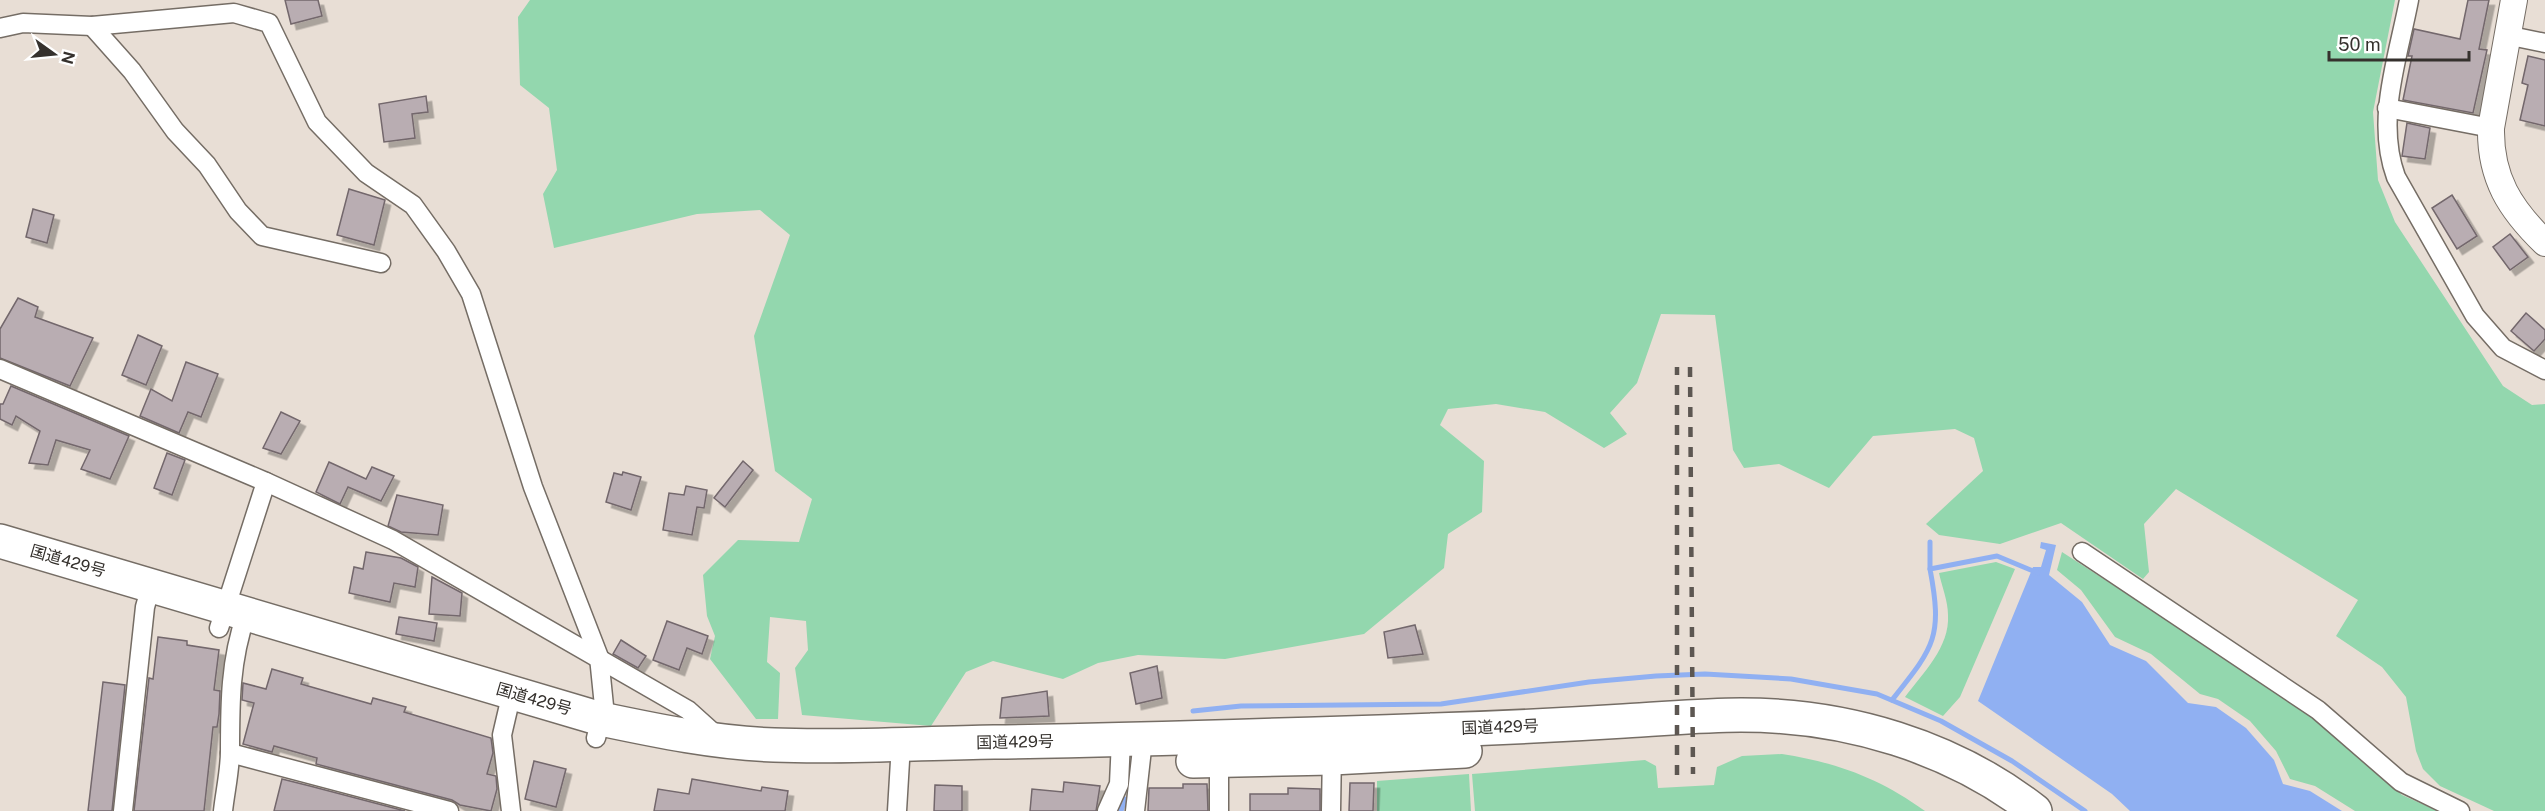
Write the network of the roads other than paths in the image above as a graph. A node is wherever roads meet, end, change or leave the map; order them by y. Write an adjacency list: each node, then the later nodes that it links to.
1 (2409, 0): 7 (street)
2 (2514, 0): 5 (street)
3 (92, 26): 4 (street); 10 (street); 19 (street)
4 (0, 28)
5 (2506, 36): 6 (street); 8 (street)
6 (2545, 44)
7 (2387, 108): 8 (street); 12 (street)
8 (2491, 128): 9 (street)
9 (2545, 243)
10 (381, 263)
11 (0, 369): 13 (street)
12 (2545, 370)
13 (266, 482): 18 (street); 19 (street)
14 (0, 541): 17 (highway, 国道429号)
15 (2082, 552): 39 (street)
16 (0, 564): 17 (highway, 国道429号)
17 (148, 596): 18 (highway, 国道429号); 28 (street)
18 (233, 622): 20 (highway, 国道429号); 26 (street)
19 (599, 657): 21 (street); 22 (street)
20 (509, 703): 21 (highway, 国道429号); 31 (street)
21 (598, 728): 22 (highway, 国道429号); 27 (highway, 国道429号)
22 (722, 740): 27 (highway, 国道429号)
23 (1332, 746): 24 (highway, 国道429号); 36 (street); 37 (highway, 国道429号); 38 (highway, 国道429号)
24 (1220, 749): 25 (highway, 国道429号); 35 (street)
25 (1132, 750): 27 (highway, 国道429号); 33 (street); 34 (street)
26 (230, 753): 29 (street); 30 (street)
27 (900, 755): 32 (street)
28 (123, 811)
29 (223, 811)
30 (449, 811)
31 (511, 811)
32 (897, 811)
33 (1107, 811)
34 (1135, 811)
35 (1219, 811)
36 (1331, 811)
37 (2003, 811)
38 (2036, 811)
39 (2460, 811)

